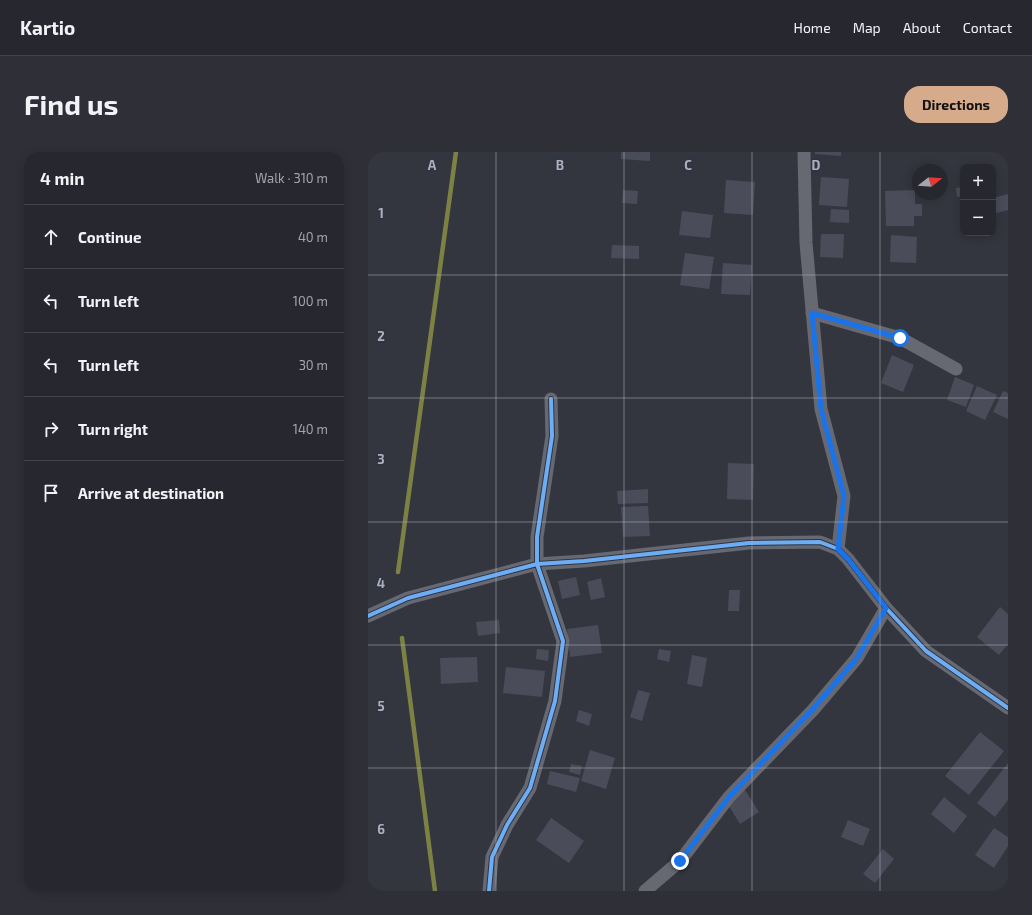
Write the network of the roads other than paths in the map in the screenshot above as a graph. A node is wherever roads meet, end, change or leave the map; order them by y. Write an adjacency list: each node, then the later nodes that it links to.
1 (804, 152): 2 (street)
2 (812, 313): 3 (street); 5 (street)
3 (956, 369)
4 (551, 399): 6 (street)
5 (838, 549): 6 (street); 7 (street)
6 (537, 564): 8 (street); 10 (street)
7 (886, 608): 9 (street); 11 (street)
8 (368, 616)
9 (1008, 708)
10 (489, 891)
11 (645, 891)

